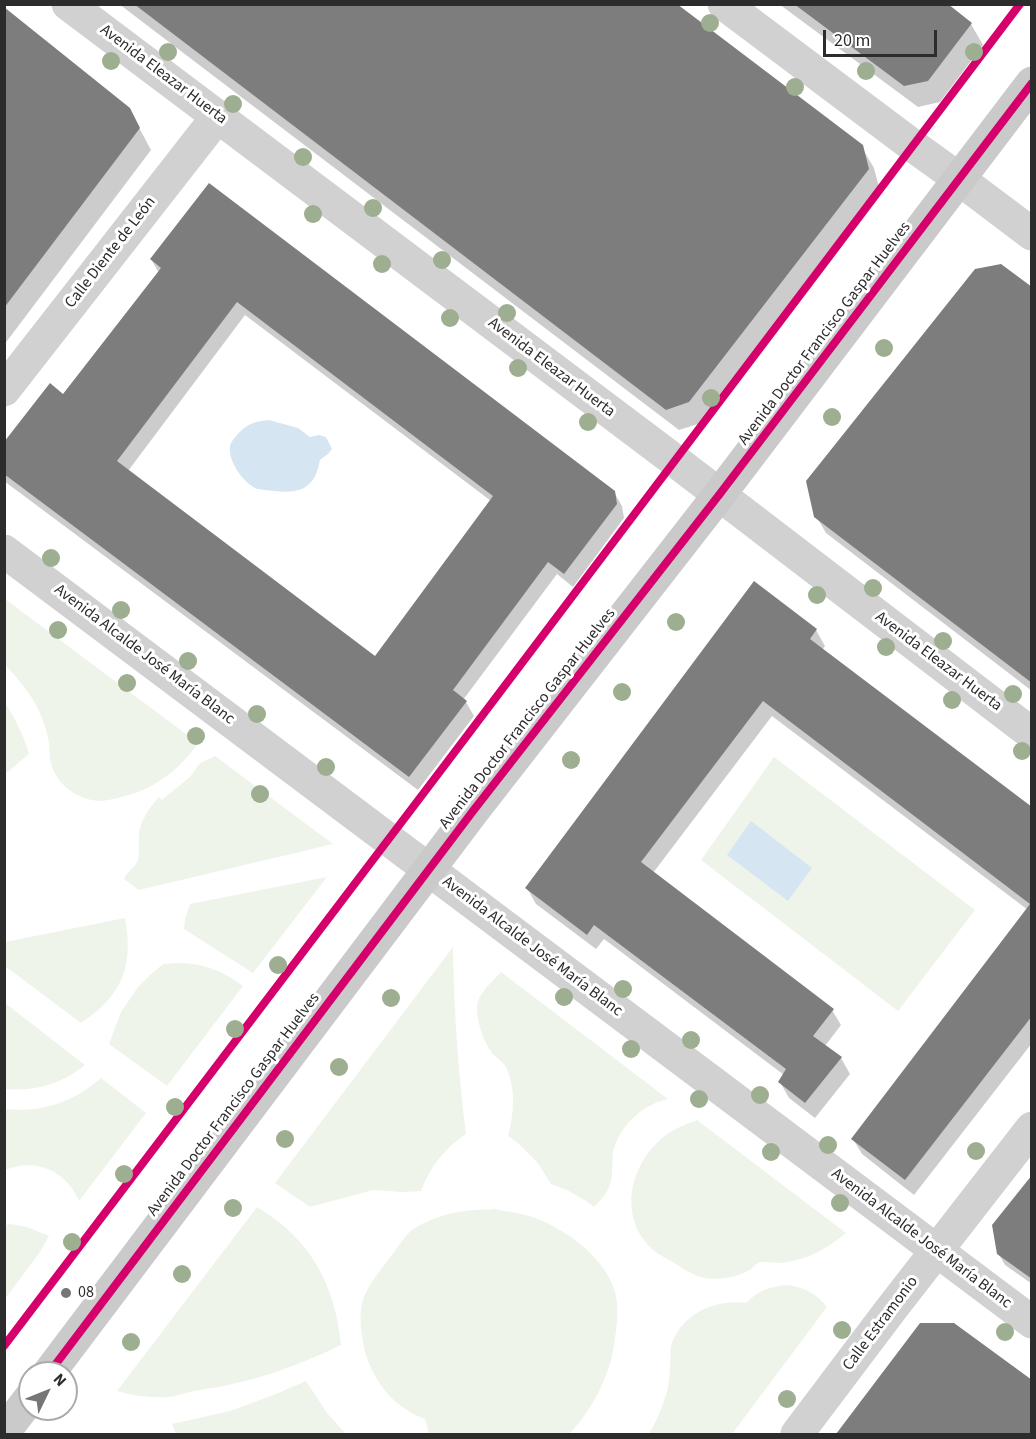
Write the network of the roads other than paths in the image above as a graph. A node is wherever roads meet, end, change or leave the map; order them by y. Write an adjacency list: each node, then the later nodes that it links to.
1 (68, 4): 4 (street, Avenida Eleazar Huerta)
2 (724, 4): 5 (street)
3 (1032, 82): 5 (street, Avenida Doctor Francisco Gaspar Huelves)
4 (218, 116): 7 (street, Calle Diente de León); 8 (street, Avenida Eleazar Huerta)
5 (959, 179): 6 (street); 8 (street, Avenida Doctor Francisco Gaspar Huelves)
6 (1032, 234)
7 (4, 390)
8 (719, 495): 10 (street, Avenida Eleazar Huerta); 11 (street, Avenida Doctor Francisco Gaspar Huelves)
9 (4, 551): 11 (street, Avenida Alcalde José María Blanc)
10 (1032, 734)
11 (429, 869): 13 (street, Avenida Alcalde José María Blanc); 15 (street, Avenida Doctor Francisco Gaspar Huelves)
12 (1032, 1128): 13 (street, Calle Estramonio)
13 (937, 1250): 14 (street, Avenida Alcalde José María Blanc); 18 (street, Calle Estramonio)
14 (1032, 1322)
15 (58, 1361)
16 (18, 1416): 17 (street)
17 (9, 1429)
18 (798, 1434)

